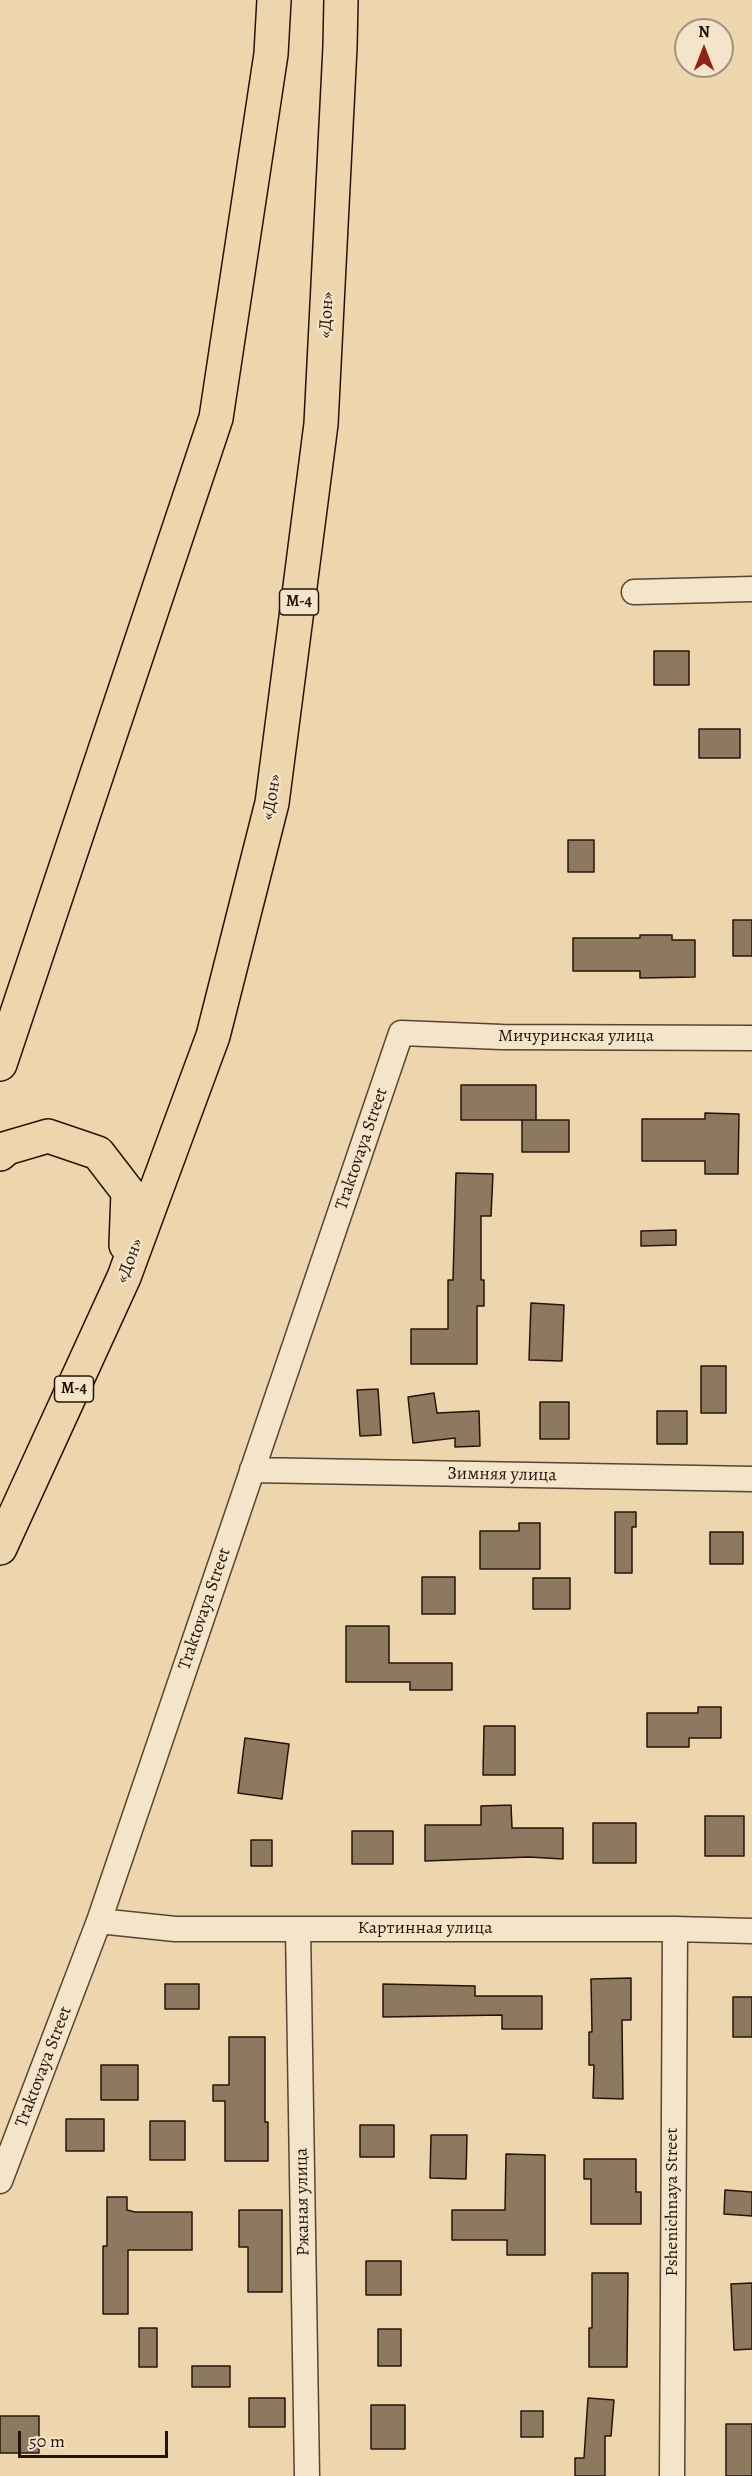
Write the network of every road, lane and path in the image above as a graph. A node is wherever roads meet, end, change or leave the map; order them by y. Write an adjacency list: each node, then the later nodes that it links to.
1 (274, 0): 7 (highway)
2 (340, 0): 9 (highway, «Дон» / М-4)
3 (752, 589): 4 (street)
4 (634, 592)
5 (401, 1033): 6 (street, Мичуринская улица); 10 (street, Traktovaya Street)
6 (752, 1038)
7 (0, 1064)
8 (0, 1154): 9 (highway, М-4)
9 (124, 1277): 12 (highway, «Дон» / М-4)
10 (252, 1470): 11 (street, Зимняя улица); 13 (street, Traktovaya Street)
11 (752, 1479)
12 (0, 1548)
13 (99, 1921): 14 (street, Картинная улица); 17 (street, Traktovaya Street)
14 (298, 1929): 15 (street, Картинная улица); 18 (street, Ржаная улица)
15 (675, 1929): 16 (street, Картинная улица); 19 (street, Pshenichnaya Street)
16 (752, 1931)
17 (0, 2181)
18 (307, 2476)
19 (672, 2476)

